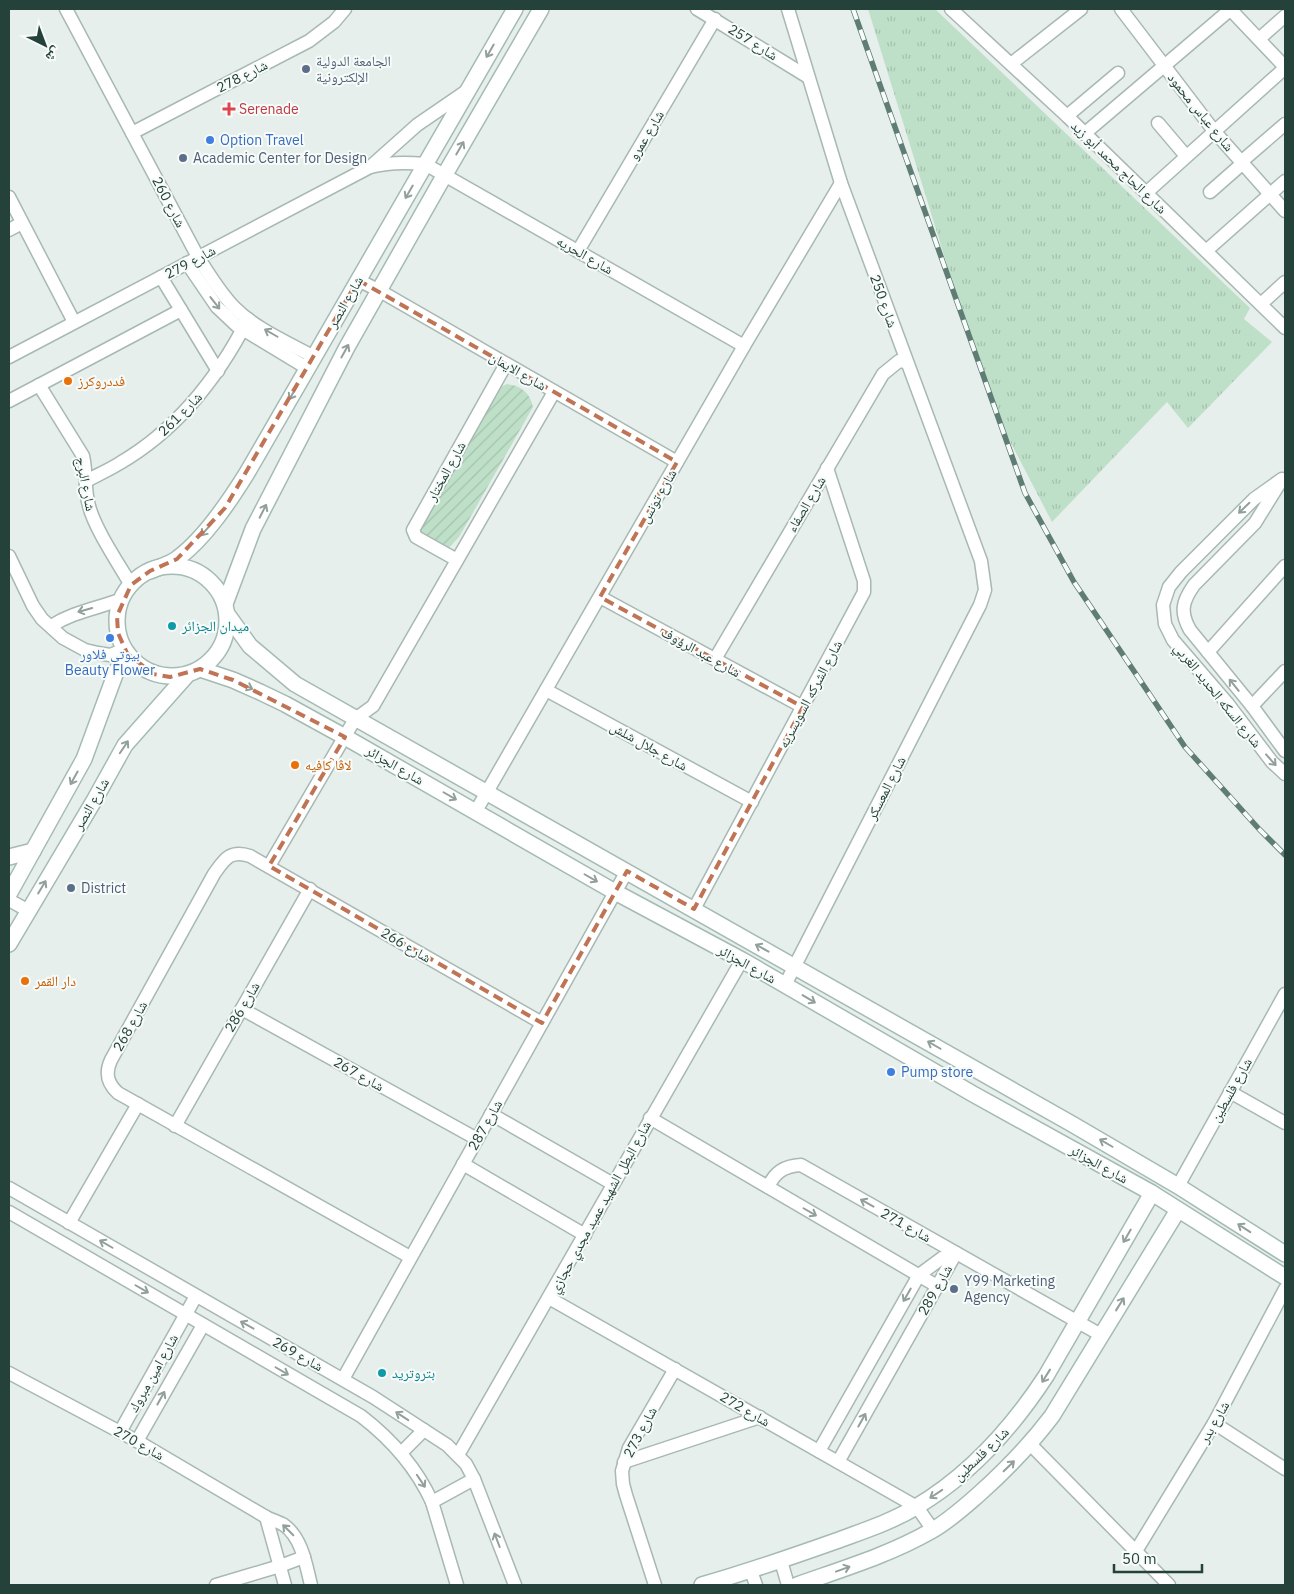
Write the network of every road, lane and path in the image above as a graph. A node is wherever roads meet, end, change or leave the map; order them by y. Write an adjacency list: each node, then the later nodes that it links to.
1 (345, 9): 24 (street, شارع 278)
2 (515, 9): 19 (street, شارع النصر, one-way to 19)
3 (541, 9): 30 (street, شارع النصر, one-way to 3)
4 (696, 9): 12 (street, شارع 257)
5 (788, 9): 18 (street, شارع 250)
6 (951, 9): 14 (street, شارع الحاج محمد أبو زيد)
7 (1081, 9): 14 (street)
8 (1121, 9): 15 (street, شارع عباس محمود)
9 (1231, 9): 13 (street); 15 (street)
10 (69, 10): 24 (street, شارع 260)
11 (1285, 16): 13 (street)
12 (715, 19): 18 (street, شارع 257); 40 (street, شارع عمرو)
13 (1259, 40): 16 (street)
14 (1011, 64): 20 (street, شارع الحاج محمد أبو زيد)
15 (1164, 66): 23 (street, شارع عباس محمود); 25 (street)
16 (1285, 68): 23 (street)
17 (1118, 73): 20 (street)
18 (808, 77): 32 (street, شارع 250)
19 (468, 90): 28 (street, شارع النصر); 29 (street, شارع 279)
20 (1067, 116): 25 (street, شارع الحاج محمد أبو زيد)
21 (1158, 123): 26 (street)
22 (1285, 124): 27 (street)
23 (1214, 131): 26 (street); 27 (street, شارع عباس محمود)
24 (132, 132): 42 (street, شارع 260)
25 (1084, 134): 34 (street, شارع الحاج محمد أبو زيد)
26 (1186, 156): 34 (street)
27 (1242, 163): 33 (street); 35 (street, شارع عباس محمود)
28 (425, 164): 29 (street, شارع 279); 30 (street, شارع الحريه); 44 (street, شارع النصر, one-way to 44)
29 (370, 167): 42 (street, شارع 279)
30 (444, 176): 40 (street, شارع الحريه); 46 (street, شارع النصر)
31 (1285, 181): 35 (street)
32 (841, 183): 52 (street, شارع تونس); 54 (street, شارع 250)
33 (1210, 192)
34 (1146, 193): 41 (street, شارع الحاج محمد أبو زيد)
35 (1270, 194): 37 (street, شارع عباس محمود); 41 (street)
36 (9, 197): 38 (street)
37 (1285, 211)
38 (22, 223): 39 (street); 49 (street)
39 (9, 230)
40 (578, 251): 52 (street, شارع الحريه)
41 (1206, 251): 47 (street, شارع الحاج محمد أبو زيد)
42 (193, 260): 43 (street, شارع 279); 50 (street, شارع 260)
43 (161, 277): 48 (street); 49 (street, شارع 279)
44 (358, 280): 46 (street, شارع الايمان); 55 (street, شارع النصر)
45 (1285, 282): 47 (street)
46 (380, 291): 56 (street, شارع الايمان); 73 (street, شارع النصر, one-way to 46)
47 (1261, 304): 51 (street, شارع الحاج محمد أبو زيد)
48 (180, 310): 57 (street); 58 (street)
49 (74, 322): 53 (street, شارع 279)
50 (245, 324): 55 (street, شارع 260); 57 (street, شارع 261)
51 (1285, 328)
52 (744, 346): 61 (street, شارع تونس)
53 (9, 357)
54 (906, 362): 62 (street, شارع الصفاء); 70 (street, شارع 250)
55 (311, 363): 68 (street, شارع النصر, one-way to 68)
56 (506, 364): 59 (street, شارع الايمان); 66 (street, شارع المختار)
57 (218, 371): 64 (street, شارع 261)
58 (39, 385): 60 (street); 64 (street, شارع البرج)
59 (554, 392): 61 (street, شارع الايمان); 66 (street)
60 (9, 401)
61 (677, 462): 71 (street, شارع تونس)
62 (827, 468): 77 (street, شارع الصفاء); 82 (street, شارع الشركه السويسريه)
63 (1284, 477): 76 (street, شارع السكه الحديد الغربي); 86 (street, شارع السكه الحديد الغربي, one-way to 86)
64 (86, 481): 69 (street, شارع البرج)
65 (9, 556): 74 (street)
66 (457, 560): 83 (street)
67 (1285, 566): 76 (street)
68 (150, 571): 69 (street); 73 (street)
69 (130, 585): 72 (street)
70 (985, 590): 102 (street, شارع المعسكر)
71 (600, 597): 77 (street, شارع عبد الرؤوف); 80 (street, شارع تونس)
72 (122, 599): 74 (street, one-way to 74); 75 (street)
73 (226, 609): 79 (street); 83 (street, شارع الجزائر)
74 (51, 626): 75 (street)
75 (125, 651): 79 (street); 90 (street, شارع النصر, one-way to 90)
76 (1208, 652): 81 (street, شارع السكه الحديد الغربي, one-way to 76)
77 (715, 659): 82 (street, شارع عبد الرؤوف)
78 (1285, 671): 81 (street)
79 (194, 672): 84 (street, شارع الجزائر, one-way to 84); 99 (street, شارع النصر, one-way to 79)
80 (546, 690): 87 (street, شارع تونس); 88 (street, شارع جلال شلش)
81 (1252, 706): 85 (street, شارع السكه الحديد الغربي)
82 (803, 707): 88 (street, شارع الشركه السويسريه)
83 (355, 719): 84 (street); 87 (street, شارع الجزائر)
84 (345, 737): 89 (street, شارع الجزائر, one-way to 89); 92 (street)
85 (1283, 744)
86 (1285, 774)
87 (487, 792): 89 (street, شارع تونس); 93 (street, شارع الجزائر)
88 (752, 802): 98 (street, شارع الشركه السويسريه)
89 (476, 811): 95 (street, شارع الجزائر, one-way to 95)
90 (33, 850): 91 (street); 96 (street, شارع النصر)
91 (9, 857)
92 (269, 866): 94 (street, شارع 266); 112 (street, شارع 268)
93 (627, 871): 95 (street, شارع 287); 98 (street, شارع الجزائر)
94 (310, 890): 106 (street, شارع 286); 108 (street, شارع 266)
95 (615, 892): 101 (street, شارع الجزائر); 108 (street, شارع 287)
96 (9, 894)
97 (9, 900): 99 (street)
98 (694, 909): 102 (street, شارع الجزائر, one-way to 98)
99 (28, 910): 100 (street, شارع النصر)
100 (9, 944)
101 (742, 960): 103 (street, شارع الجزائر); 114 (street, شارع البطل الشهيد عميد مجدي حجازي)
102 (795, 966): 103 (street, شارع المعسكر); 105 (street, شارع الجزائر)
103 (785, 985): 107 (street, شارع الجزائر, one-way to 107)
104 (1285, 994): 111 (street, شارع فلسطين)
105 (848, 997): 107 (street); 109 (street, شارع الجزائر, one-way to 105)
106 (242, 1009): 116 (street, شارع 286); 117 (street, شارع 267)
107 (838, 1017): 110 (street, شارع الجزائر)
108 (542, 1023): 113 (street, شارع 287)
109 (961, 1060): 110 (street); 120 (street, شارع الجزائر, one-way to 109)
110 (949, 1080): 123 (street, شارع الجزائر)
111 (1230, 1092): 115 (street); 120 (street, شارع فلسطين)
112 (138, 1104): 116 (street, شارع 268); 126 (street)
113 (491, 1114): 117 (street, شارع 287); 119 (street)
114 (650, 1118): 119 (street, شارع البطل الشهيد عميد مجدي حجازي); 121 (street)
115 (1285, 1123)
116 (176, 1126): 130 (street, شارع 268)
117 (477, 1139): 118 (street, شارع 287)
118 (463, 1164): 127 (street); 130 (street, شارع 287)
119 (613, 1184): 127 (street, شارع البطل الشهيد عميد مجدي حجازي)
120 (1178, 1186): 129 (street, شارع الجزائر, one-way to 120)
121 (768, 1187): 128 (street, شارع 271, one-way to 121); 131 (street, one-way to 131)
122 (9, 1188): 126 (street, شارع 269)
123 (1152, 1193): 124 (street, شارع الجزائر); 138 (street, شارع فلسطين, one-way to 138)
124 (1178, 1210): 132 (street, شارع الجزائر); 140 (street, شارع فلسطين, one-way to 124)
125 (9, 1212): 137 (street, شارع 269, one-way to 137)
126 (69, 1223): 135 (street, شارع 269, one-way to 126)
127 (584, 1235): 136 (street, شارع البطل الشهيد عميد مجدي حجازي)
128 (956, 1253): 131 (street, شارع 289); 133 (street, شارع 289); 138 (street, شارع 271)
129 (1285, 1254)
130 (410, 1257): 143 (street, شارع 287)
131 (919, 1275): 133 (street); 150 (street, شارع 289, one-way to 150)
132 (1285, 1276)
133 (937, 1286): 154 (street, شارع 289, one-way to 133)
134 (1285, 1289): 145 (street, شارع بدر)
135 (196, 1296): 137 (street, شارع امين مبروك); 143 (street, شارع 269, one-way to 135)
136 (549, 1298): 141 (street, شارع 272); 152 (street, شارع البطل الشهيد عميد مجدي حجازي)
137 (186, 1314): 139 (street, شارع 269); 147 (street, شارع امين مبروك)
138 (1078, 1322): 140 (street, شارع 271); 155 (street, شارع فلسطين, one-way to 155)
139 (203, 1325): 148 (street, شارع امين مبروك, one-way to 139); 151 (street, شارع 269, one-way to 151)
140 (1101, 1335): 149 (street, شارع فلسطين)
141 (675, 1369): 144 (street, شارع 272); 153 (street, شارع 273)
142 (9, 1373): 147 (street, شارع 270)
143 (342, 1379): 146 (street, شارع 269, one-way to 143)
144 (760, 1417): 150 (street, شارع 272); 153 (street)
145 (1214, 1423): 156 (street); 163 (street, شارع بدر)
146 (424, 1430): 151 (street); 152 (street, شارع 269)
147 (120, 1432): 148 (street, شارع 270)
148 (137, 1441): 161 (street, شارع 270)
149 (1030, 1444): 158 (street, شارع فلسطين, one-way to 149); 163 (street)
150 (818, 1451): 154 (street, شارع 272)
151 (401, 1453): 159 (street, شارع 269, one-way to 159)
152 (458, 1455): 157 (street, شارع 269)
153 (624, 1462): 173 (street, شارع 273)
154 (838, 1462): 160 (street, شارع 272)
155 (970, 1467): 158 (street); 160 (street, شارع فلسطين, one-way to 160)
156 (1285, 1469)
157 (474, 1479): 159 (street); 172 (street, شارع 269, one-way to 157)
158 (989, 1485): 162 (street, شارع فلسطين)
159 (432, 1502): 171 (street, شارع 269)
160 (916, 1507): 162 (street, شارع 272); 165 (street, شارع فلسطين)
161 (266, 1518): 164 (street, شارع 270, one-way to 161); 166 (street)
162 (933, 1530): 177 (street, شارع فلسطين, one-way to 162)
163 (1136, 1551): 178 (street)
164 (304, 1557): 166 (street); 170 (street, شارع 270)
165 (781, 1560): 167 (street, شارع فلسطين); 176 (street)
166 (280, 1566): 168 (street); 169 (street)
167 (751, 1570): 174 (street, شارع فلسطين); 175 (street)
168 (216, 1585)
169 (285, 1585)
170 (312, 1585)
171 (457, 1585)
172 (515, 1585)
173 (655, 1585)
174 (702, 1585)
175 (756, 1585)
176 (788, 1585)
177 (797, 1585)
178 (1169, 1585)

